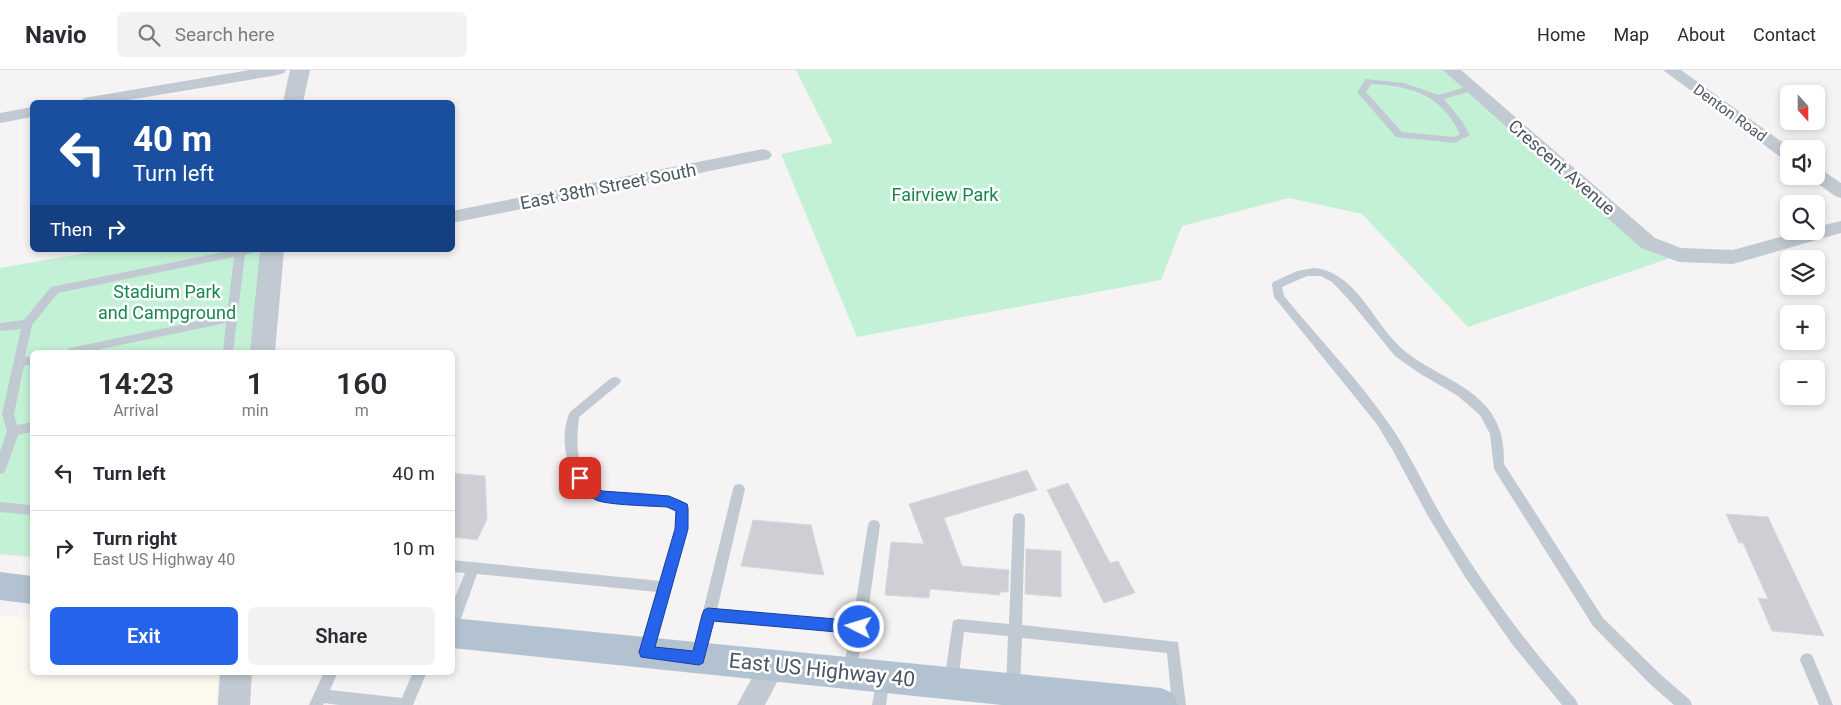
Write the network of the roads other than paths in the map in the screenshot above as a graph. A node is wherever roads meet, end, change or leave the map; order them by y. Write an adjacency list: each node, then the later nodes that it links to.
1 (278, 70): 7 (street)
2 (300, 70): 8 (street)
3 (1452, 70): 5 (street, Crescent Avenue)
4 (1671, 70): 11 (street, Denton Road)
5 (1472, 88): 6 (lane); 16 (street, Crescent Avenue)
6 (1438, 98): 6 (lane)
7 (102, 100)
8 (293, 100)
9 (30, 112): 10 (street)
10 (0, 118)
11 (1780, 149)
12 (763, 154): 15 (street, East 38th Street South)
13 (1825, 180): 14 (street)
14 (1841, 192)
15 (455, 216)
16 (1841, 227)
17 (259, 252): 21 (lane)
18 (264, 252): 20 (lane)
19 (264, 252): 25 (street)
20 (232, 318): 23 (lane); 24 (lane)
21 (27, 324): 22 (lane); 27 (lane)
22 (0, 327)
23 (80, 350)
24 (228, 350)
25 (263, 350)
26 (30, 360): 27 (lane)
27 (18, 363): 30 (lane)
28 (615, 381): 40 (lane)
29 (30, 427): 30 (lane)
30 (13, 431): 31 (lane)
31 (0, 469)
32 (739, 489): 42 (lane)
33 (0, 507): 34 (lane)
34 (30, 510)
35 (1019, 518): 45 (lane)
36 (874, 526): 44 (lane)
37 (455, 566): 38 (lane)
38 (473, 568): 40 (lane); 43 (lane)
39 (0, 586): 41 (main road)
40 (665, 587): 47 (lane)
41 (30, 590)
42 (708, 615): 44 (lane); 48 (lane)
43 (455, 616)
44 (859, 627): 51 (lane)
45 (1014, 632): 55 (lane); 56 (lane); 66 (lane)
46 (455, 633): 47 (main road, East US Highway 40)
47 (646, 652): 48 (main road, East US Highway 40)
48 (699, 658): 50 (main road, East US Highway 40)
49 (1807, 660): 69 (lane)
50 (773, 665): 51 (main road, East US Highway 40); 64 (street)
51 (848, 674): 57 (main road, East US Highway 40)
52 (236, 675): 61 (street)
53 (330, 675): 59 (lane)
54 (419, 675): 63 (lane)
55 (951, 682): 56 (main road, East US Highway 40); 57 (main road, East US Highway 40)
56 (1013, 690): 58 (main road, East US Highway 40)
57 (881, 691)
58 (1060, 700): 60 (main road, East US Highway 40)
59 (318, 701): 62 (lane)
60 (1101, 702): 65 (main road, East US Highway 40)
61 (234, 705)
62 (401, 705)
63 (406, 705)
64 (750, 705)
65 (1161, 705)
66 (1179, 705)
67 (1571, 705): 68 (lane)
68 (1685, 705)
69 (1826, 705)

